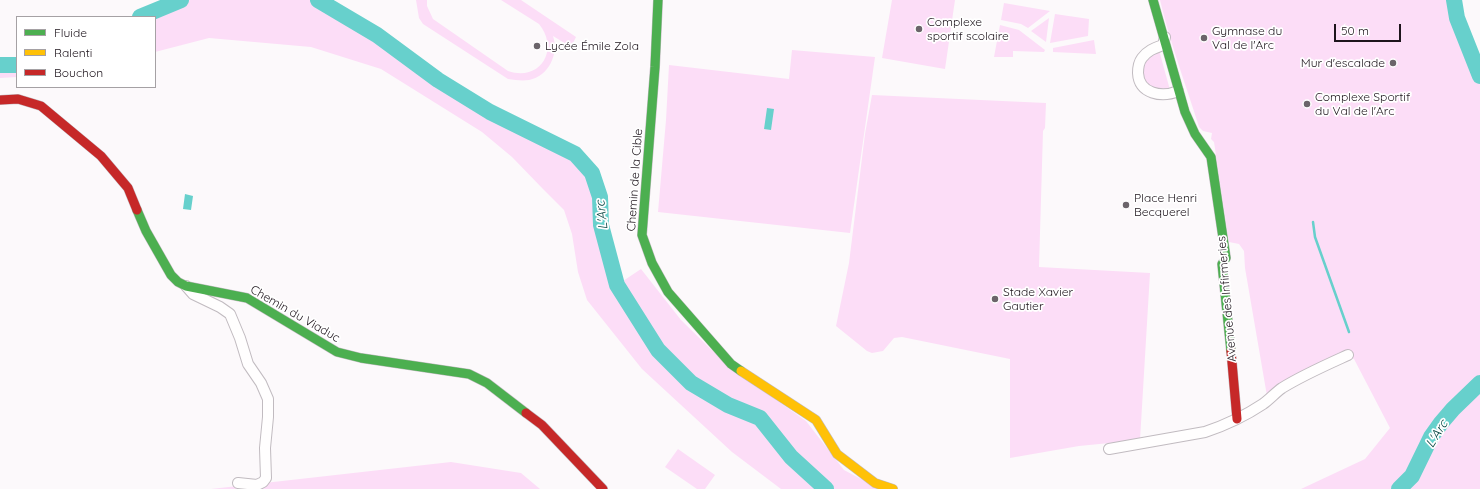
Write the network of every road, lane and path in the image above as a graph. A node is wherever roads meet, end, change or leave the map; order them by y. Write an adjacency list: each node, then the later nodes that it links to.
1 (658, 0): 12 (street, Chemin de la Cible)
2 (1154, 0): 3 (street, Avenue des Infirmeries)
3 (1165, 37): 4 (street, Avenue des Infirmeries); 4 (street)
4 (1178, 91): 8 (street, Avenue des Infirmeries)
5 (0, 100): 6 (street, Chemin du Viaduc)
6 (186, 286): 10 (street); 11 (street, Chemin du Viaduc)
7 (1348, 355): 8 (street)
8 (1237, 419): 9 (street)
9 (1109, 449)
10 (238, 483)
11 (603, 489)
12 (893, 489)

